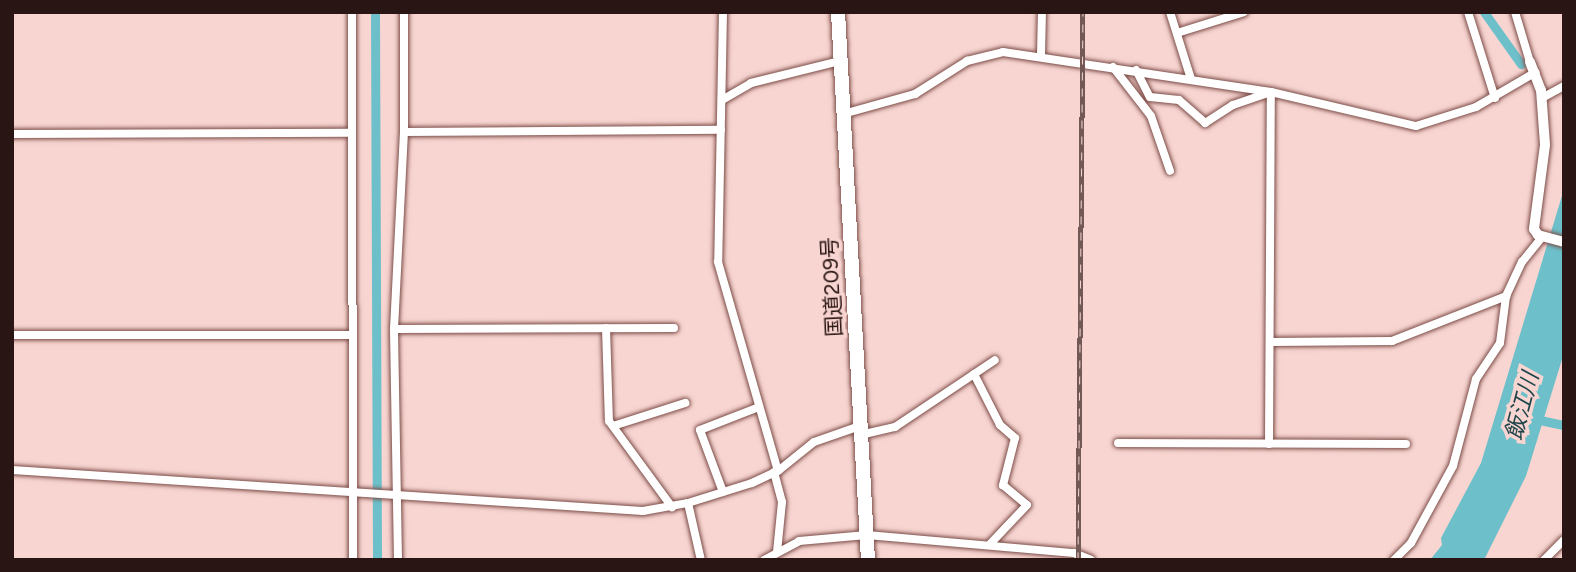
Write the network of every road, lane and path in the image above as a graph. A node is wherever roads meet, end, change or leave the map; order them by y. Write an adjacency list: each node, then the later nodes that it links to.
1 (352, 12): 26 (street)
2 (404, 12): 25 (street)
3 (723, 12): 22 (street)
4 (838, 12): 12 (highway, 国道209号)
5 (1042, 12): 11 (street)
6 (1170, 12): 10 (street)
7 (1244, 12): 10 (street)
8 (1468, 12): 21 (street)
9 (1515, 12): 13 (street)
10 (1177, 33): 17 (street)
11 (1041, 55): 14 (street); 23 (street)
12 (840, 61): 22 (street); 23 (highway, 国道209号)
13 (1530, 62): 16 (street)
14 (1113, 66): 15 (street); 28 (street)
15 (1136, 70): 17 (street); 19 (street)
16 (1536, 72): 20 (street); 21 (street)
17 (1191, 79): 19 (street)
18 (1564, 86): 20 (street)
19 (1271, 92): 21 (street); 37 (street)
20 (1542, 98): 29 (street)
21 (1495, 99)
22 (722, 100): 24 (street)
23 (843, 114): 43 (highway, 国道209号)
24 (721, 130): 25 (street); 41 (street)
25 (404, 132): 34 (street)
26 (352, 133): 27 (street); 36 (street)
27 (12, 134)
28 (1170, 171)
29 (1543, 236): 30 (street); 31 (street)
30 (1564, 242)
31 (1506, 296): 37 (street); 64 (street)
32 (606, 328): 33 (street); 34 (street); 42 (street)
33 (674, 328)
34 (394, 329): 51 (street)
35 (12, 335): 36 (street)
36 (353, 335): 50 (street)
37 (1270, 342): 45 (street)
38 (995, 360): 39 (street)
39 (974, 374): 43 (street); 56 (street)
40 (685, 403): 42 (street)
41 (760, 407): 48 (street); 49 (street)
42 (612, 426): 53 (street)
43 (860, 430): 48 (street); 54 (highway, 国道209号)
44 (1118, 443): 45 (street)
45 (1269, 444): 46 (street)
46 (1406, 444)
47 (12, 470): 50 (street)
48 (776, 471): 49 (street); 57 (street)
49 (723, 492): 52 (street)
50 (356, 493): 51 (street); 58 (street)
51 (400, 497): 53 (street); 59 (street)
52 (688, 503): 53 (street); 60 (street)
53 (672, 507)
54 (867, 535): 56 (street); 57 (street); 62 (highway, 国道209号)
55 (1564, 540): 65 (street)
56 (989, 545): 63 (street)
57 (777, 552): 61 (street)
58 (354, 560)
59 (398, 560)
60 (701, 560)
61 (764, 560)
62 (868, 560)
63 (1091, 560)
64 (1394, 560)
65 (1544, 560)

